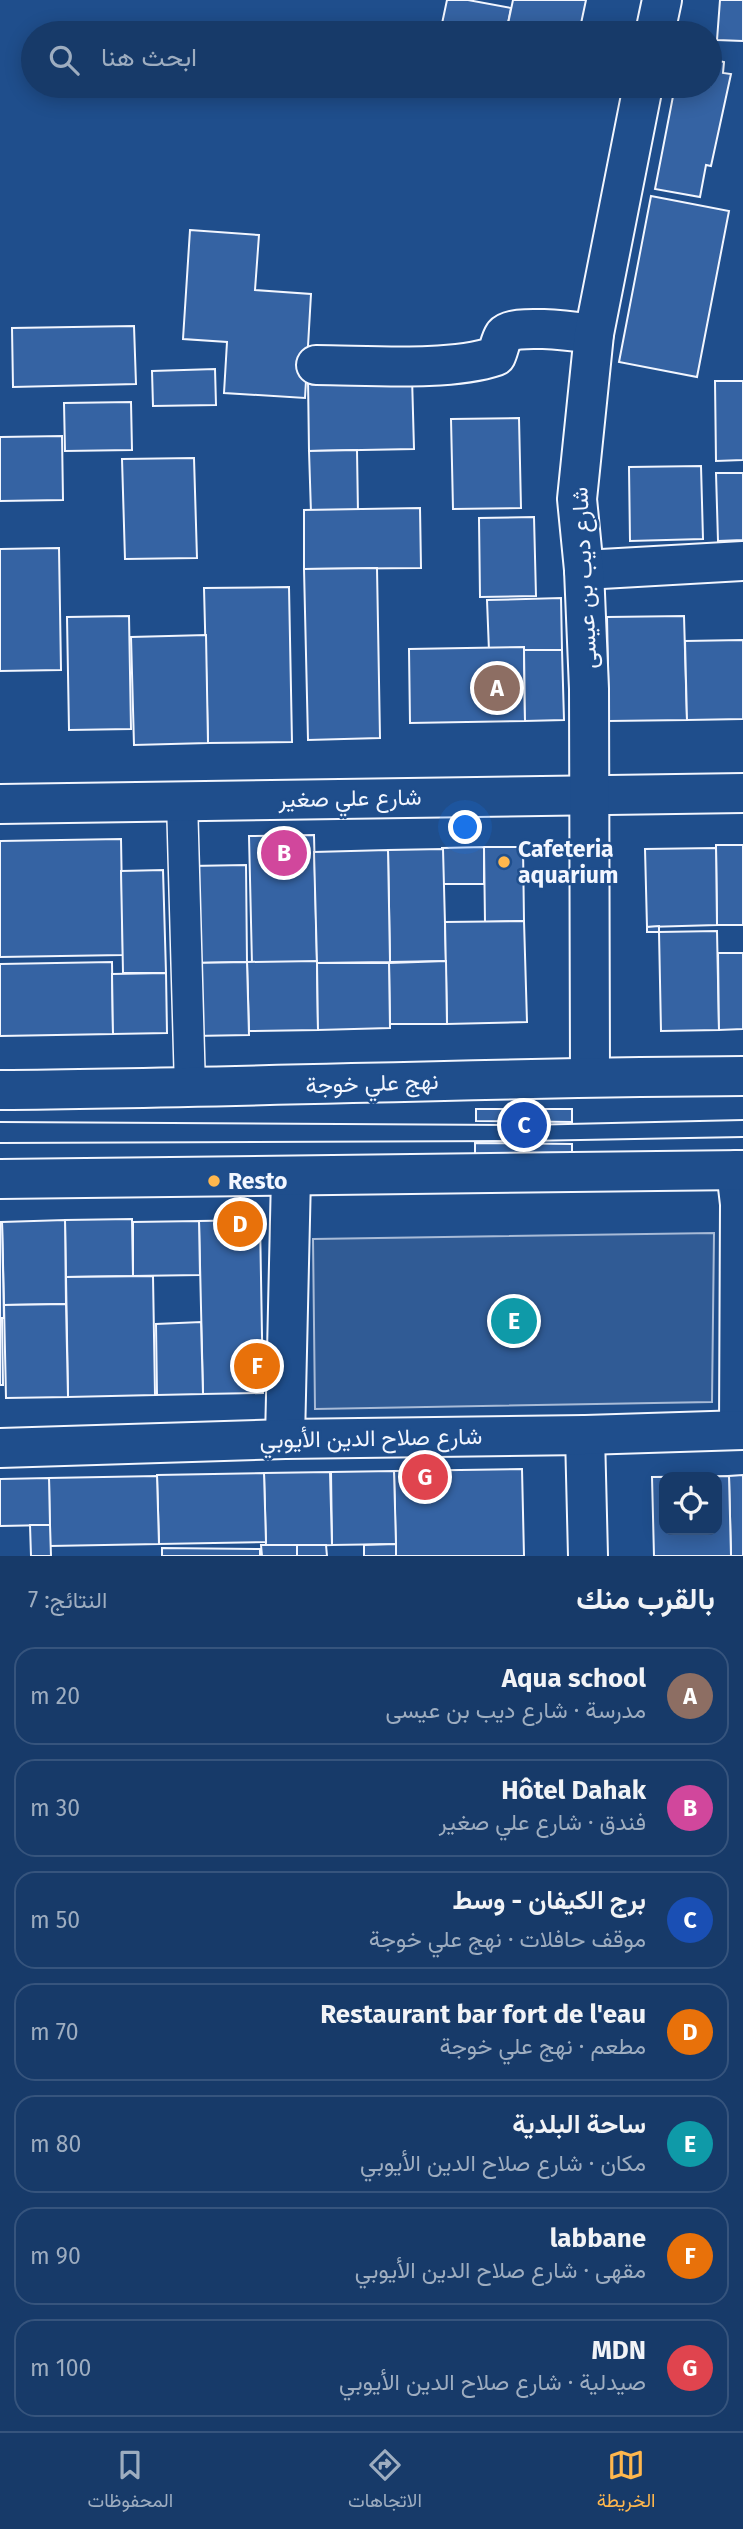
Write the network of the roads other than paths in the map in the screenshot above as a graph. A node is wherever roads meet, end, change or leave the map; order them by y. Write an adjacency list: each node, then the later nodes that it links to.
1 (662, 0): 2 (street)
2 (657, 21)
3 (641, 98): 4 (street, شارع ديب بن عيسى)
4 (594, 334): 5 (street); 7 (street, شارع ديب بن عيسى)
5 (316, 365)
6 (743, 561): 7 (street)
7 (584, 570): 9 (street, شارع ديب بن عيسى)
8 (743, 793): 9 (street, شارع علي صغير)
9 (590, 795): 10 (street, شارع علي صغير); 13 (street, شارع ديب بن عيسى)
10 (182, 800): 11 (street, شارع علي صغير); 14 (street)
11 (0, 804)
12 (743, 1076): 13 (street, نهج علي خوجة)
13 (590, 1077): 14 (street, نهج علي خوجة)
14 (190, 1089): 15 (street, نهج علي خوجة)
15 (0, 1090)
16 (740, 1170): 17 (street); 19 (street)
17 (291, 1176): 18 (street); 21 (street)
18 (0, 1180)
19 (741, 1430): 20 (street, شارع صلاح الدين الأيوبي)
20 (585, 1436): 21 (street, شارع صلاح الدين الأيوبي); 23 (street)
21 (285, 1439): 22 (street, شارع صلاح الدين الأيوبي)
22 (0, 1448)
23 (588, 1556)

